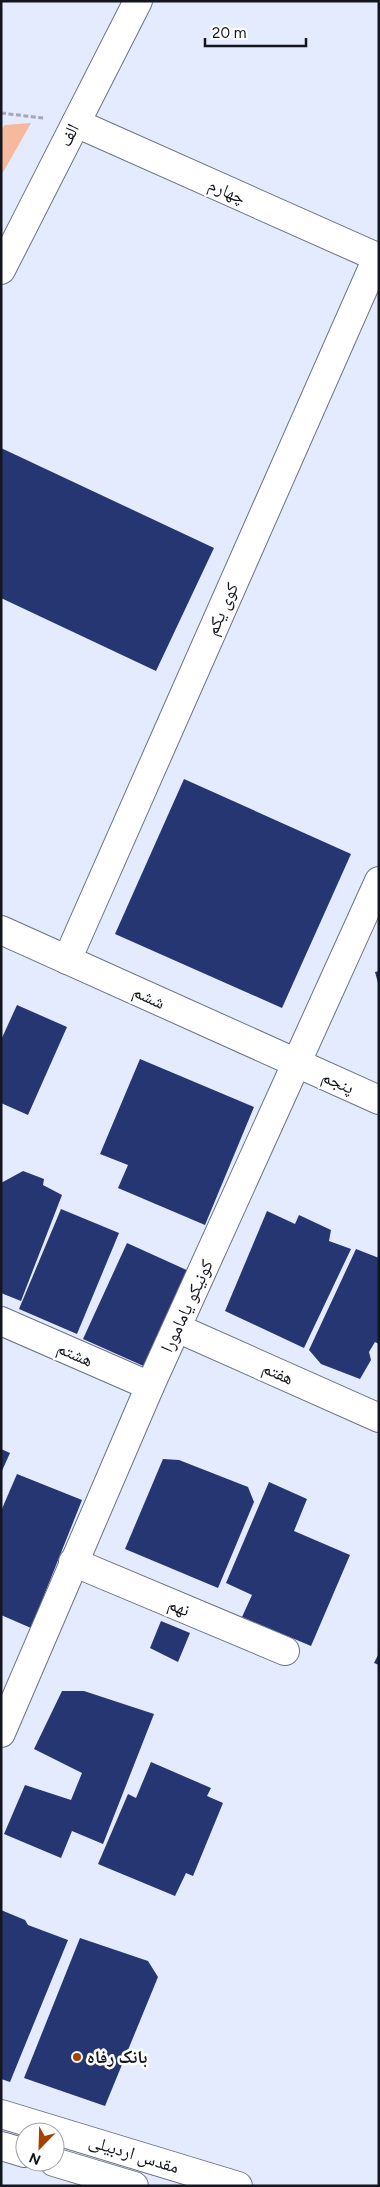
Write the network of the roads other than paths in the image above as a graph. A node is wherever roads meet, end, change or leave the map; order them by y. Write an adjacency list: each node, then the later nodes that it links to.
1 (138, 1): 2 (street, الف)
2 (76, 123): 3 (street, چهارم); 4 (street, الف)
3 (378, 258): 7 (street, کوی یکم)
4 (1, 270)
5 (379, 880): 8 (street, کونیکو یامامورا)
6 (1, 930): 7 (street, ششم)
7 (67, 960): 8 (street, ششم)
8 (296, 1064): 9 (street, پنجم); 11 (street, کونیکو یامامورا)
9 (379, 1100)
10 (1, 1321): 12 (street, هشتم)
11 (177, 1328): 12 (street, کونیکو یامامورا); 13 (street, هفتم)
12 (150, 1386): 14 (street, کونیکو یامامورا)
13 (379, 1418)
14 (73, 1562): 15 (street, نهم); 16 (street, کونیکو یامامورا)
15 (285, 1651)
16 (1, 1733)
17 (1, 2114): 22 (street, مقدس اردبیلی)
18 (1, 2146): 19 (street)
19 (15, 2150)
20 (65, 2165): 21 (street, مقدس اردبیلی)
21 (134, 2186)
22 (238, 2186)

